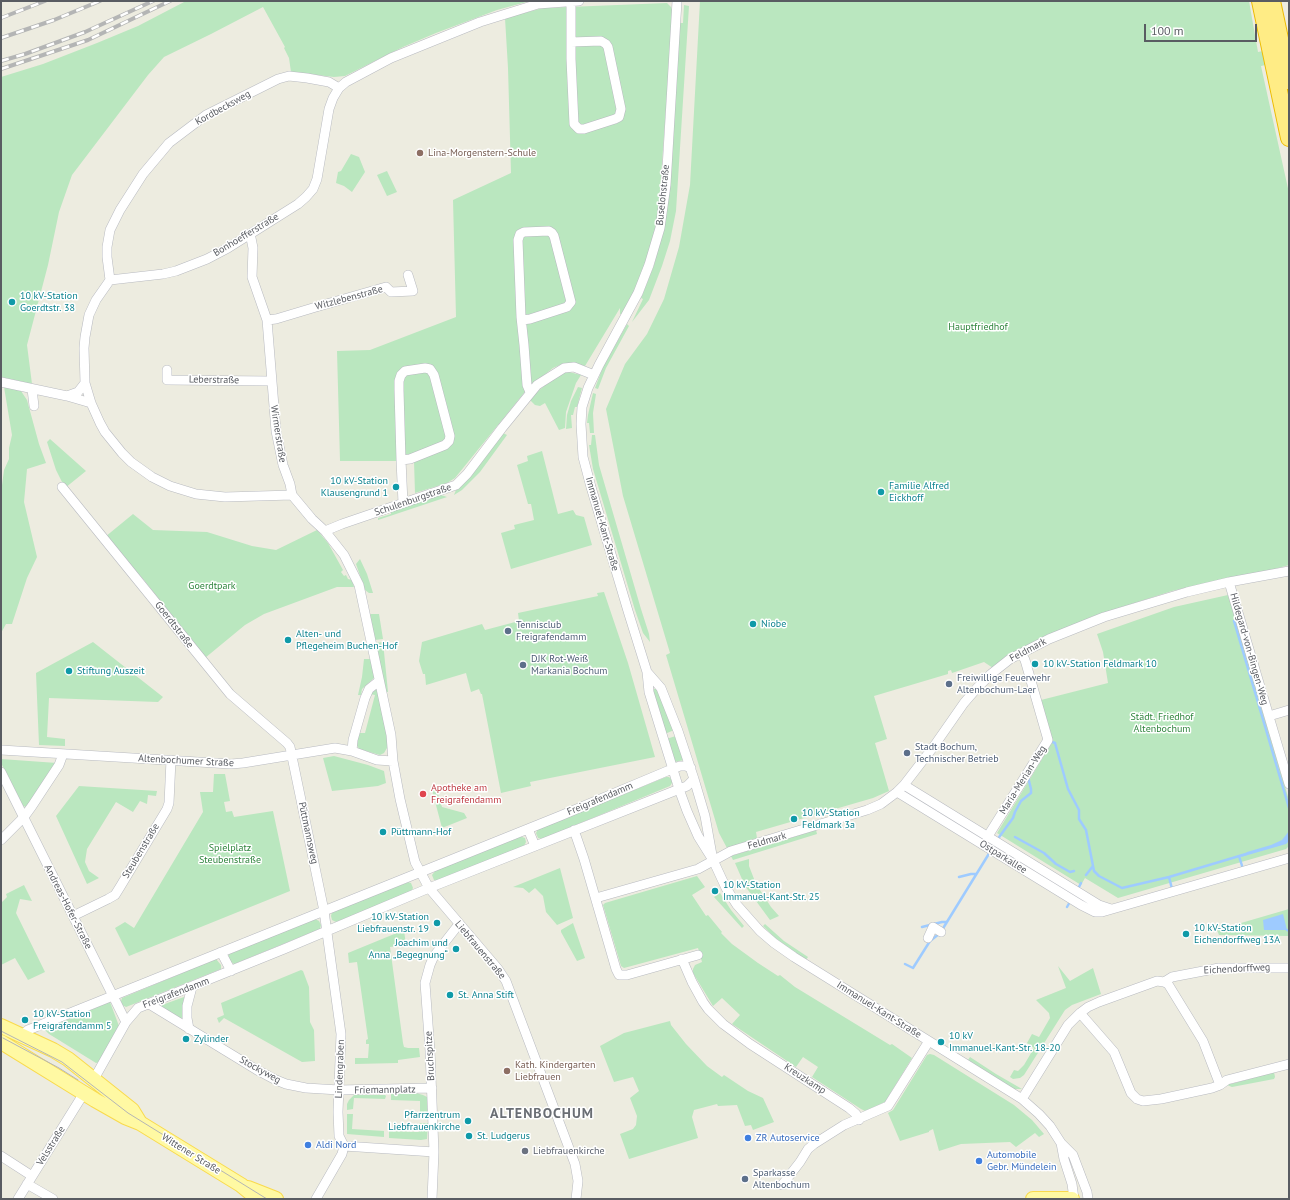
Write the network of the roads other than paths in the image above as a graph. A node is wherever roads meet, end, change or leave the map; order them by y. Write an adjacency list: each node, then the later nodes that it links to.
1 (571, 1): 2 (street, Bonhoefferstraße); 6 (street); 8 (street, Bonhoefferstraße)
2 (579, 1)
3 (677, 1): 16 (street, Buselohstraße)
4 (1260, 1): 9 (highway)
5 (1272, 1): 7 (highway)
6 (571, 42): 6 (street)
7 (1289, 81)
8 (339, 88): 10 (street, Bonhoefferstraße); 12 (street, Kordbecksweg)
9 (1289, 138)
10 (249, 234): 12 (street, Bonhoefferstraße); 13 (street, Wirmerstraße)
11 (408, 275): 13 (street, Witzlebenstraße)
12 (110, 280): 19 (street)
13 (267, 320): 17 (street, Wirmerstraße)
14 (522, 320): 14 (street); 21 (street)
15 (167, 370): 17 (street, Leberstraße)
16 (594, 375): 21 (street, Schulenburgstraße); 33 (street, Immanuel-Kant-Straße)
17 (271, 380): 27 (street, Wirmerstraße)
18 (1, 382): 20 (street)
19 (85, 383): 22 (street); 23 (street)
20 (32, 389): 22 (street); 24 (street)
21 (530, 392): 28 (street, Schulenburgstraße)
22 (67, 396): 23 (street)
23 (91, 403): 27 (street)
24 (34, 406)
25 (401, 460): 25 (street); 28 (street)
26 (62, 487): 40 (street, Goerdtstraße)
27 (292, 495): 29 (street, Wirmerstraße)
28 (403, 503): 29 (street, Schulenburgstraße)
29 (325, 531): 34 (street, Wirmerstraße)
30 (1289, 571): 31 (street, Feldmark)
31 (1229, 582): 32 (street, Feldmark); 36 (street, Hildegard-von-Bingen-Weg)
32 (1021, 653): 48 (street, Feldmark); 54 (street, Maria-Merian-Weg)
33 (647, 672): 43 (street, Immanuel-Kant-Straße); 44 (street, Immanuel-Kant-Straße)
34 (379, 682): 38 (street); 42 (street, Wirmerstraße)
35 (1289, 710): 36 (street, Hildegard-von-Bingen-Weg)
36 (1269, 716): 47 (street, Hildegard-von-Bingen-Weg)
37 (1, 750): 39 (street, Altenbochumer Straße)
38 (352, 751): 40 (street, Altenbochumer Straße); 42 (street, Altenbochumer Straße)
39 (63, 754): 41 (street, Altenbochumer Straße); 51 (street)
40 (291, 756): 41 (street, Altenbochumer Straße); 63 (street, Püttmannsweg)
41 (171, 760): 64 (street, Steubenstraße)
42 (393, 761): 59 (street)
43 (691, 768): 44 (street); 46 (street, Immanuel-Kant-Straße)
44 (672, 769): 49 (street, Immanuel-Kant-Straße); 52 (street, Freigrafendamm)
45 (1, 772): 51 (street, Andreas-Hofer-Straße)
46 (694, 779): 49 (street); 58 (street, Immanuel-Kant-Straße)
47 (1289, 784)
48 (904, 785): 50 (street, Feldmark); 54 (street, Ostparkallee)
49 (679, 789): 53 (street, Freigrafendamm); 58 (street, Immanuel-Kant-Straße)
50 (898, 792): 58 (street, Feldmark); 62 (street, Ostparkallee)
51 (24, 817): 55 (street); 64 (street, Andreas-Hofer-Straße)
52 (528, 829): 56 (street); 59 (street, Freigrafendamm)
53 (574, 830): 56 (street, Freigrafendamm); 61 (street)
54 (988, 836): 62 (street, Ostparkallee)
55 (1, 840)
56 (535, 846): 60 (street, Freigrafendamm)
57 (1289, 858): 62 (street, Ostparkallee)
58 (713, 860): 61 (street); 83 (street, Immanuel-Kant-Straße)
59 (420, 872): 60 (street); 63 (street, Freigrafendamm)
60 (429, 888): 65 (street, Liebfrauenstraße); 67 (street, Freigrafendamm)
61 (596, 898): 71 (street)
62 (1111, 909)
63 (324, 911): 67 (street); 69 (street, Freigrafendamm)
64 (73, 916): 76 (street, Andreas-Hofer-Straße)
65 (459, 924): 89 (street, Bruchspitze); 109 (street, Liebfrauenstraße)
66 (937, 930): 68 (street)
67 (326, 932): 73 (street, Freigrafendamm); 90 (street, Lindengraben)
68 (928, 938)
69 (221, 952): 73 (street); 76 (street, Freigrafendamm)
70 (698, 955): 71 (street)
71 (682, 959): 93 (street, Kreuzkamp)
72 (1289, 968): 74 (street, Eichendorffweg)
73 (231, 971): 75 (street, Freigrafendamm)
74 (1164, 982): 78 (street, Eichendorffweg); 88 (street)
75 (192, 987): 77 (street, Freigrafendamm); 81 (street)
76 (113, 996): 79 (street); 82 (street, Freigrafendamm)
77 (149, 1004): 79 (street, Freigrafendamm); 81 (street, Stockyweg)
78 (1080, 1013): 88 (street); 92 (street, Eichendorffweg)
79 (126, 1022): 87 (street, Freigrafendamm)
80 (1, 1026): 82 (main road, Wittener Straße)
81 (189, 1029): 90 (street, Stockyweg)
82 (21, 1036): 85 (main road); 87 (main road, Wittener Straße)
83 (929, 1041): 92 (street, Immanuel-Kant-Straße); 93 (street)
84 (1, 1042): 85 (main road, Wittener Straße)
85 (19, 1053): 91 (main road, Wittener Straße)
86 (1289, 1064): 88 (street)
87 (94, 1079): 91 (main road); 94 (main road, Wittener Straße)
88 (1220, 1085)
89 (432, 1088): 90 (street, Friemannplatz); 97 (street, Bruchspitze)
90 (339, 1090): 96 (street, Lindengraben)
91 (84, 1094): 94 (main road, Wittener Straße); 99 (street, Velsstraße)
92 (1022, 1099): 95 (street, Immanuel-Kant-Straße)
93 (859, 1120): 102 (street)
94 (140, 1123): 101 (main road, Wittener Straße)
95 (1061, 1143): 111 (street, Immanuel-Kant-Straße); 112 (street, Immanuel-Kant-Straße)
96 (344, 1146): 97 (street); 107 (street)
97 (434, 1152): 108 (street, Bruchspitze)
98 (1, 1156): 99 (street)
99 (32, 1176): 100 (street, Velsstraße)
100 (27, 1184): 103 (street, Velsstraße); 104 (street)
101 (241, 1185): 105 (main road, Wittener Straße); 106 (main road, Wittener Straße)
102 (782, 1185)
103 (18, 1199)
104 (53, 1199)
105 (258, 1199)
106 (276, 1199)
107 (316, 1199)
108 (432, 1199)
109 (576, 1199)
110 (1033, 1199): 111 (main road)
111 (1073, 1199)
112 (1088, 1199)

